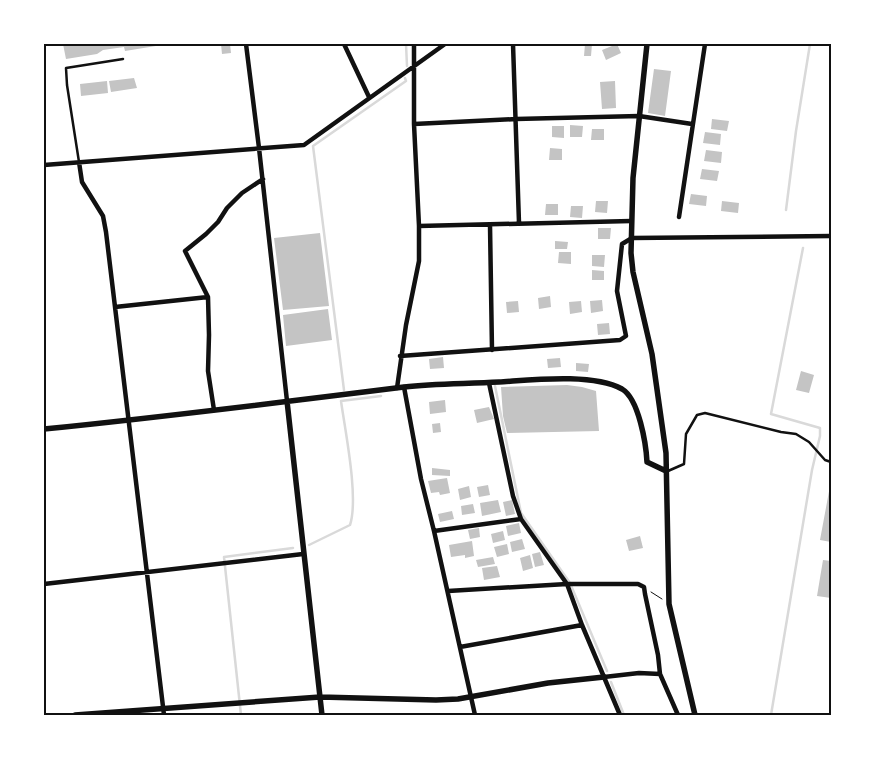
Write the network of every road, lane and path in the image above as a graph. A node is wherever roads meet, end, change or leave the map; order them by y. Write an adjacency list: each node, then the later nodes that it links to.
1 (246, 44): 15 (street)
2 (344, 44): 10 (street)
3 (414, 44): 9 (street)
4 (445, 44): 9 (street)
5 (513, 44): 12 (street)
6 (647, 44): 11 (street)
7 (705, 44): 14 (street)
8 (123, 59): 16 (lane)
9 (415, 66): 10 (street); 13 (street)
10 (369, 97): 15 (street)
11 (639, 116): 12 (street); 14 (street); 20 (street)
12 (516, 119): 13 (street); 21 (street)
13 (414, 124): 23 (street)
14 (692, 124): 19 (street)
15 (260, 148): 16 (street); 18 (street)
16 (80, 162): 17 (street); 27 (street)
17 (44, 165)
18 (263, 179): 26 (street); 33 (street)
19 (679, 217)
20 (631, 221): 21 (street); 25 (street)
21 (519, 224): 22 (street)
22 (490, 225): 23 (street); 28 (street)
23 (419, 226): 29 (street)
24 (831, 236): 25 (street)
25 (632, 238): 28 (street); 38 (street)
26 (208, 298): 27 (street); 34 (street)
27 (115, 307): 35 (street)
28 (492, 350): 29 (street)
29 (400, 356): 32 (street)
30 (489, 383): 31 (street); 38 (street); 39 (street)
31 (404, 387): 32 (street); 40 (street)
32 (397, 388): 33 (street)
33 (287, 401): 34 (street); 41 (street)
34 (214, 410): 35 (street)
35 (128, 421): 36 (street); 42 (street)
36 (44, 429)
37 (831, 462): 38 (lane)
38 (666, 471): 47 (street)
39 (520, 520): 40 (street); 44 (street)
40 (434, 531): 46 (street)
41 (303, 554): 42 (street); 52 (street)
42 (146, 572): 43 (street); 54 (street)
43 (44, 584)
44 (570, 584): 45 (street); 46 (street); 48 (street)
45 (644, 587): 47 (path); 50 (street)
46 (448, 591): 49 (street)
47 (669, 604): 60 (street)
48 (582, 624): 49 (street); 51 (street)
49 (460, 647): 53 (street)
50 (660, 674): 51 (street); 59 (street)
51 (604, 677): 53 (street); 58 (street)
52 (320, 697): 53 (street); 54 (street); 56 (street)
53 (470, 697): 57 (street)
54 (163, 712): 55 (street)
55 (75, 715)
56 (322, 715)
57 (475, 715)
58 (620, 715)
59 (678, 715)
60 (695, 715)

